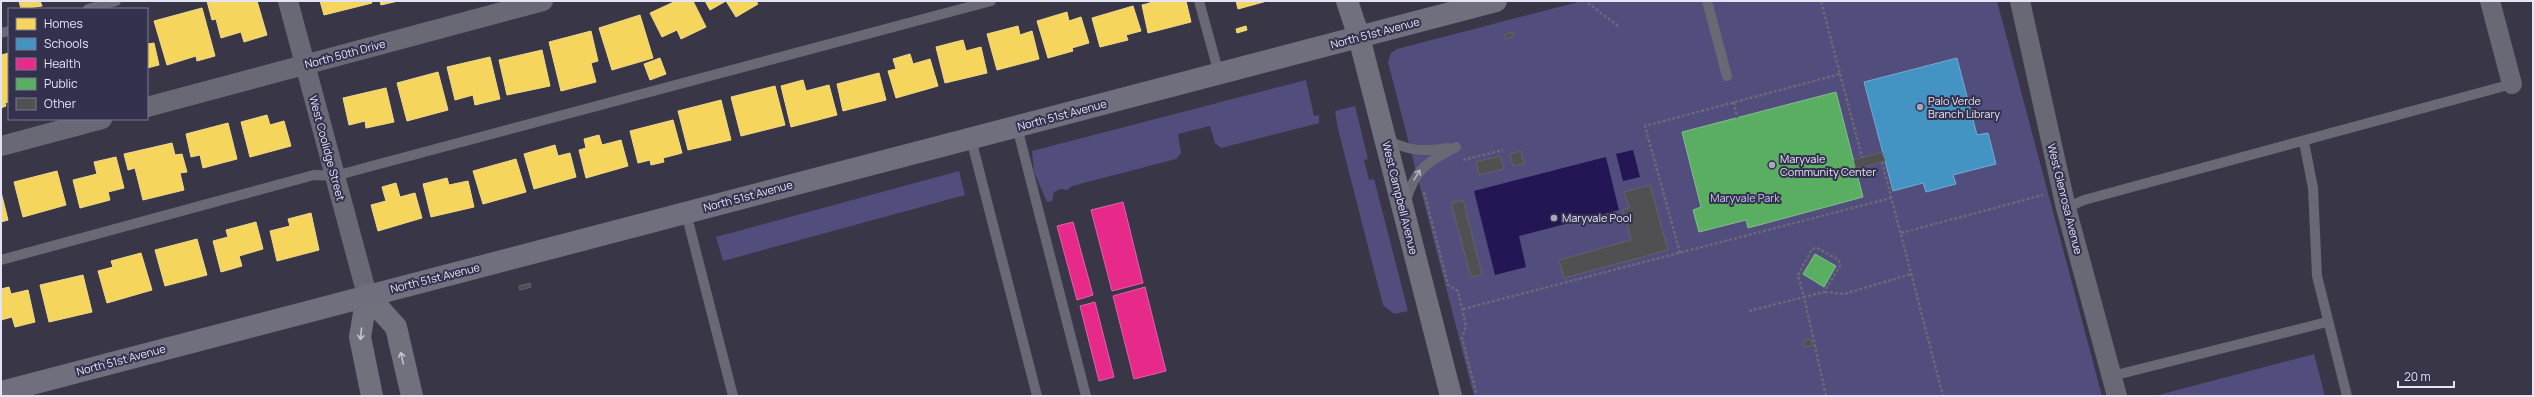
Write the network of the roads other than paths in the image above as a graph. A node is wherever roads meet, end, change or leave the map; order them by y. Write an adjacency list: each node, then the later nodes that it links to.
1 (116, 1): 12 (lane)
2 (288, 1): 14 (street, West Coolidge Street)
3 (543, 1): 14 (street, North 50th Drive)
4 (991, 1): 11 (lane)
5 (1199, 1): 15 (lane)
6 (1347, 1): 13 (street, West Campbell Avenue)
7 (1496, 1): 13 (main road, North 51st Avenue)
8 (1708, 1): 16 (lane)
9 (2020, 1): 26 (street, West Glenrosa Avenue)
10 (2490, 1): 17 (street)
11 (960, 5): 25 (lane)
12 (92, 8)
13 (1359, 37): 15 (main road, North 51st Avenue); 22 (street, West Campbell Avenue)
14 (305, 65): 18 (street, North 50th Drive); 25 (street, West Coolidge Street)
15 (1219, 74): 20 (main road, North 51st Avenue)
16 (1727, 76)
17 (2512, 84): 23 (lane)
18 (148, 107)
19 (98, 120): 24 (street)
20 (1017, 127): 21 (main road, North 51st Avenue); 38 (lane)
21 (971, 139): 28 (main road, North 51st Avenue); 37 (lane)
22 (1385, 139): 27 (street, West Campbell Avenue); 27 (lane, one-way to 22)
23 (2304, 142): 26 (lane); 31 (lane)
24 (1, 146)
25 (335, 176): 29 (lane); 30 (street, West Coolidge Street)
26 (2064, 199): 32 (street, West Glenrosa Avenue)
27 (1403, 211): 39 (street, West Campbell Avenue)
28 (686, 213): 30 (main road, North 51st Avenue); 36 (lane)
29 (1, 260)
30 (368, 295): 33 (main road, North 51st Avenue); 34 (street, one-way to 34); 35 (street, one-way to 30)
31 (2327, 322): 32 (lane); 41 (lane)
32 (2112, 376): 40 (street, West Glenrosa Avenue)
33 (1, 392)
34 (372, 396)
35 (412, 396)
36 (733, 396)
37 (1037, 396)
38 (1086, 396)
39 (1451, 396)
40 (2117, 396)
41 (2347, 396)

